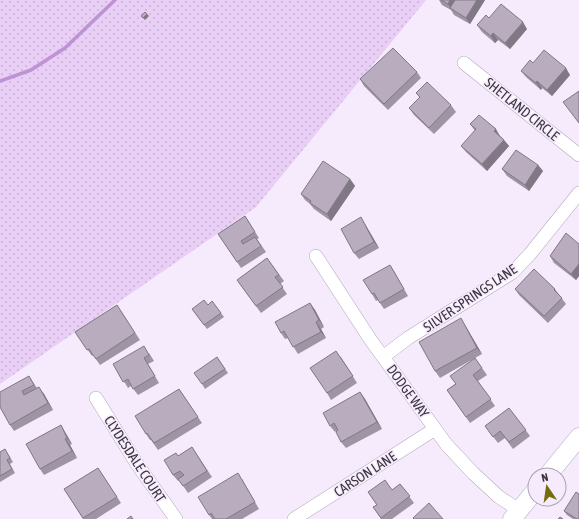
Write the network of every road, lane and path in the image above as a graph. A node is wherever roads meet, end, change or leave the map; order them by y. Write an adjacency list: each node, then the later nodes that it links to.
1 (464, 63): 2 (street, SHETLAND CIRCLE)
2 (579, 155)
3 (579, 193): 5 (street, SILVER SPRINGS LANE)
4 (316, 256): 5 (street, DODGE WAY)
5 (383, 357): 7 (street, DODGE WAY)
6 (96, 398): 12 (street, CLYDESDALE COURT)
7 (435, 429): 11 (street, DODGE WAY); 13 (street, CARSON LANE)
8 (579, 437): 9 (street)
9 (555, 467)
10 (527, 501): 11 (street)
11 (516, 515)
12 (176, 519)
13 (294, 519)

